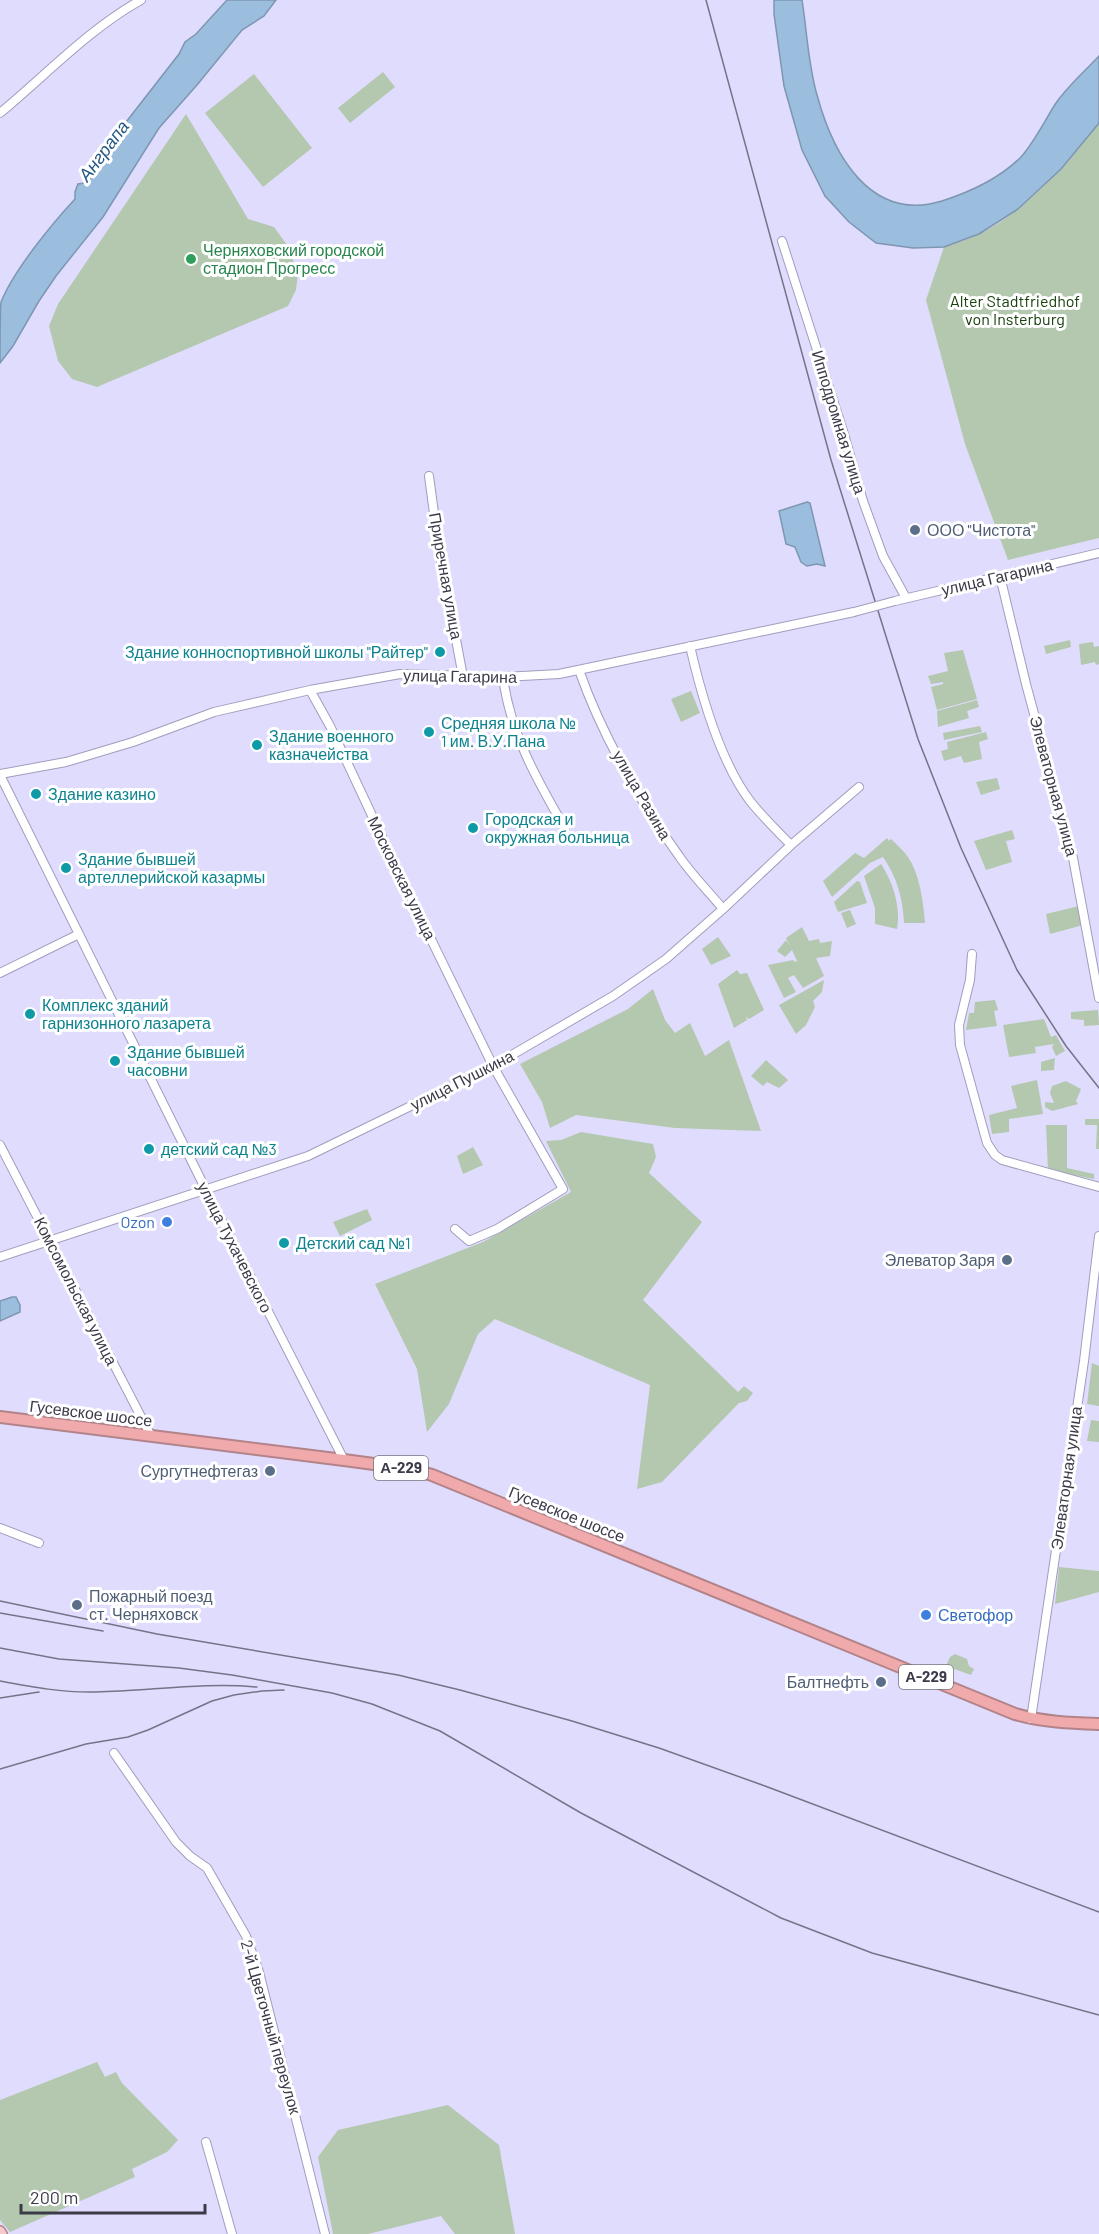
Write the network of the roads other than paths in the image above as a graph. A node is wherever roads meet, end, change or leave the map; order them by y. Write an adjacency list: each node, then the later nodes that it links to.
1 (141, 0): 2 (street)
2 (0, 113)
3 (782, 241): 7 (street, Ипподромная улица)
4 (429, 476): 10 (street, Приречная улица)
5 (1099, 554): 6 (street, улица Гагарина)
6 (1000, 576): 7 (street, улица Гагарина); 21 (street, Элеваторная улица)
7 (906, 598): 8 (street, улица Гагарина, bridge)
8 (690, 646): 9 (street, улица Гагарина); 16 (street)
9 (579, 670): 11 (street, улица Гагарина); 17 (street, улица Разина)
10 (463, 677): 11 (street, улица Гагарина); 12 (street, улица Гагарина)
11 (503, 677): 15 (street)
12 (310, 690): 13 (street, улица Гагарина); 22 (street, Московская улица)
13 (0, 774): 18 (street, улица Тухачевского)
14 (859, 787): 16 (street, улица Пушкина)
15 (563, 825)
16 (791, 845): 17 (street, улица Пушкина)
17 (723, 909): 22 (street, улица Пушкина)
18 (79, 934): 20 (street); 25 (street, улица Тухачевского)
19 (972, 954): 24 (street)
20 (0, 973)
21 (1099, 998)
22 (493, 1066): 25 (street, улица Пушкина); 26 (street, Московская улица)
23 (0, 1145): 28 (street, Комсомольская улица)
24 (1099, 1187)
25 (206, 1190): 28 (street, улица Пушкина); 32 (street, улица Тухачевского)
26 (455, 1229)
27 (1099, 1236): 35 (street, Элеваторная улица)
28 (49, 1239): 29 (street, улица Пушкина); 31 (street, Комсомольская улица)
29 (0, 1257)
30 (0, 1417): 31 (highway, Гусевское шоссе / А-229)
31 (151, 1436): 32 (highway, Гусевское шоссе / А-229)
32 (344, 1460): 35 (highway, Гусевское шоссе / А-229)
33 (0, 1528): 34 (street)
34 (39, 1543)
35 (1031, 1719): 36 (highway, Гусевское шоссе / А-229)
36 (1099, 1724)
37 (114, 1753): 40 (street, 2-й Цветочный переулок)
38 (206, 2142): 39 (street)
39 (232, 2234)
40 (326, 2234)

